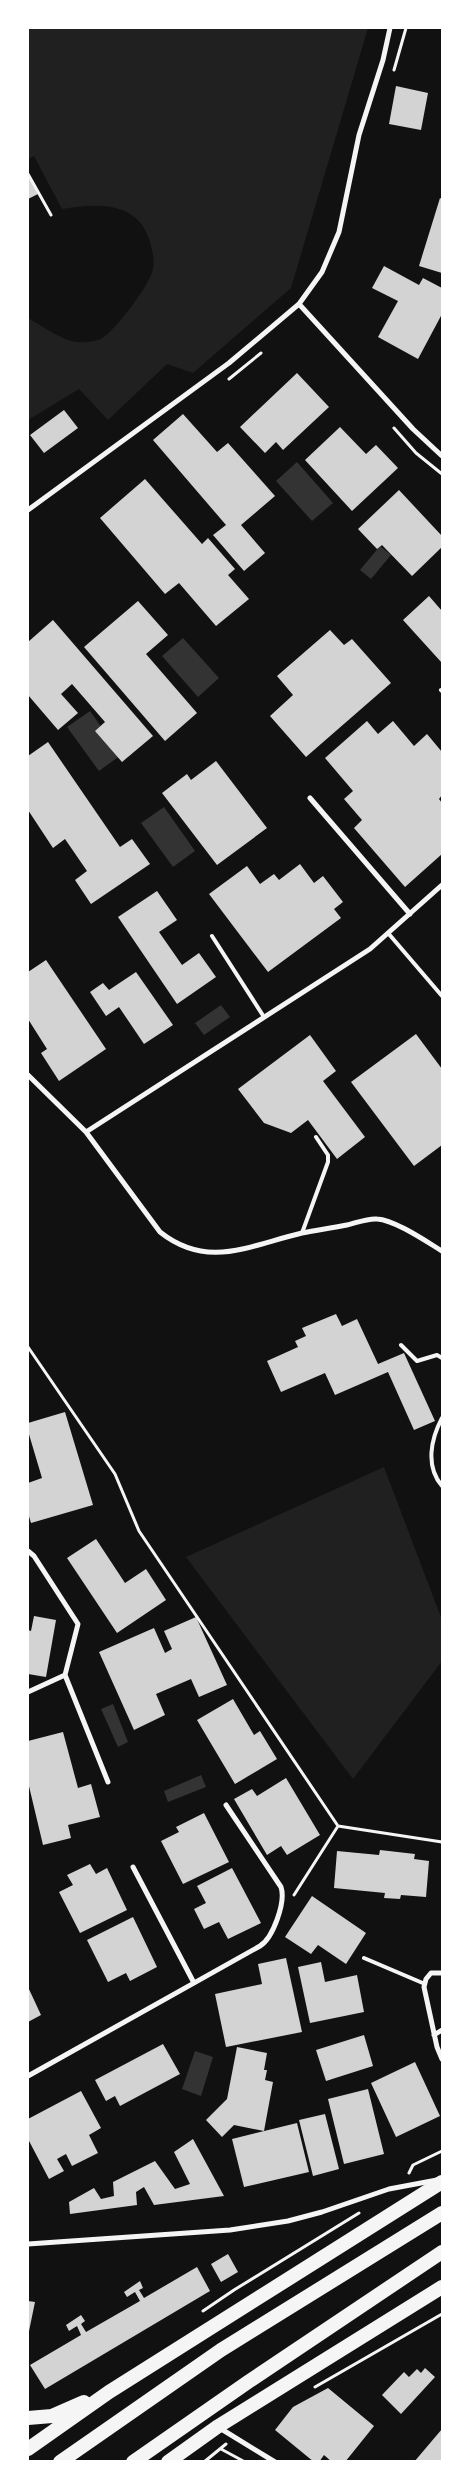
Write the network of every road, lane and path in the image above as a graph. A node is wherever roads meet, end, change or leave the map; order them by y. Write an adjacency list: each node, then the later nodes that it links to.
1 (390, 28): 6 (street)
2 (406, 28): 3 (path)
3 (394, 71)
4 (28, 174): 5 (path)
5 (51, 215)
6 (299, 304): 10 (street); 12 (street)
7 (263, 352): 8 (path)
8 (225, 382)
9 (390, 424): 11 (path)
10 (442, 456)
11 (442, 474)
12 (28, 510)
13 (310, 798): 15 (street)
14 (442, 886): 15 (street)
15 (410, 914): 16 (street)
16 (388, 934): 18 (lane); 19 (street)
17 (212, 936): 19 (lane)
18 (442, 996)
19 (264, 1017): 21 (street)
20 (28, 1075): 21 (street)
21 (86, 1132): 23 (street)
22 (316, 1137): 23 (lane)
23 (302, 1233): 24 (street)
24 (442, 1251)
25 (401, 1344): 27 (lane)
26 (28, 1347): 35 (path)
27 (442, 1358)
28 (442, 1418): 29 (lane)
29 (442, 1486)
30 (28, 1551): 31 (street)
31 (65, 1675): 32 (street); 33 (street)
32 (28, 1692)
33 (108, 1782)
34 (226, 1805): 41 (street)
35 (338, 1826): 36 (path); 38 (path)
36 (442, 1842)
37 (133, 1866): 41 (street)
38 (292, 1898)
39 (364, 1958): 42 (lane)
40 (442, 1973): 42 (street)
41 (194, 1983): 46 (street)
42 (424, 1984): 44 (street)
43 (442, 2030): 44 (street)
44 (434, 2035): 45 (street)
45 (442, 2059)
46 (28, 2076)
47 (442, 2151): 49 (path)
48 (442, 2180): 49 (street); 58 (highway)
49 (403, 2186): 52 (street)
50 (361, 2212): 55 (path)
51 (442, 2213): 65 (highway)
52 (28, 2244)
53 (442, 2252): 66 (highway)
54 (442, 2286): 60 (highway)
55 (203, 2312)
56 (442, 2314): 57 (path)
57 (308, 2391)
58 (109, 2392): 59 (highway); 62 (highway)
59 (28, 2418)
60 (218, 2427): 61 (street); 67 (highway)
61 (234, 2436): 63 (path); 70 (street)
62 (30, 2447): 64 (highway)
63 (221, 2449): 68 (path); 69 (path)
64 (30, 2462)
65 (60, 2462)
66 (134, 2462)
67 (168, 2462)
68 (204, 2462)
69 (245, 2462)
70 (275, 2462)

